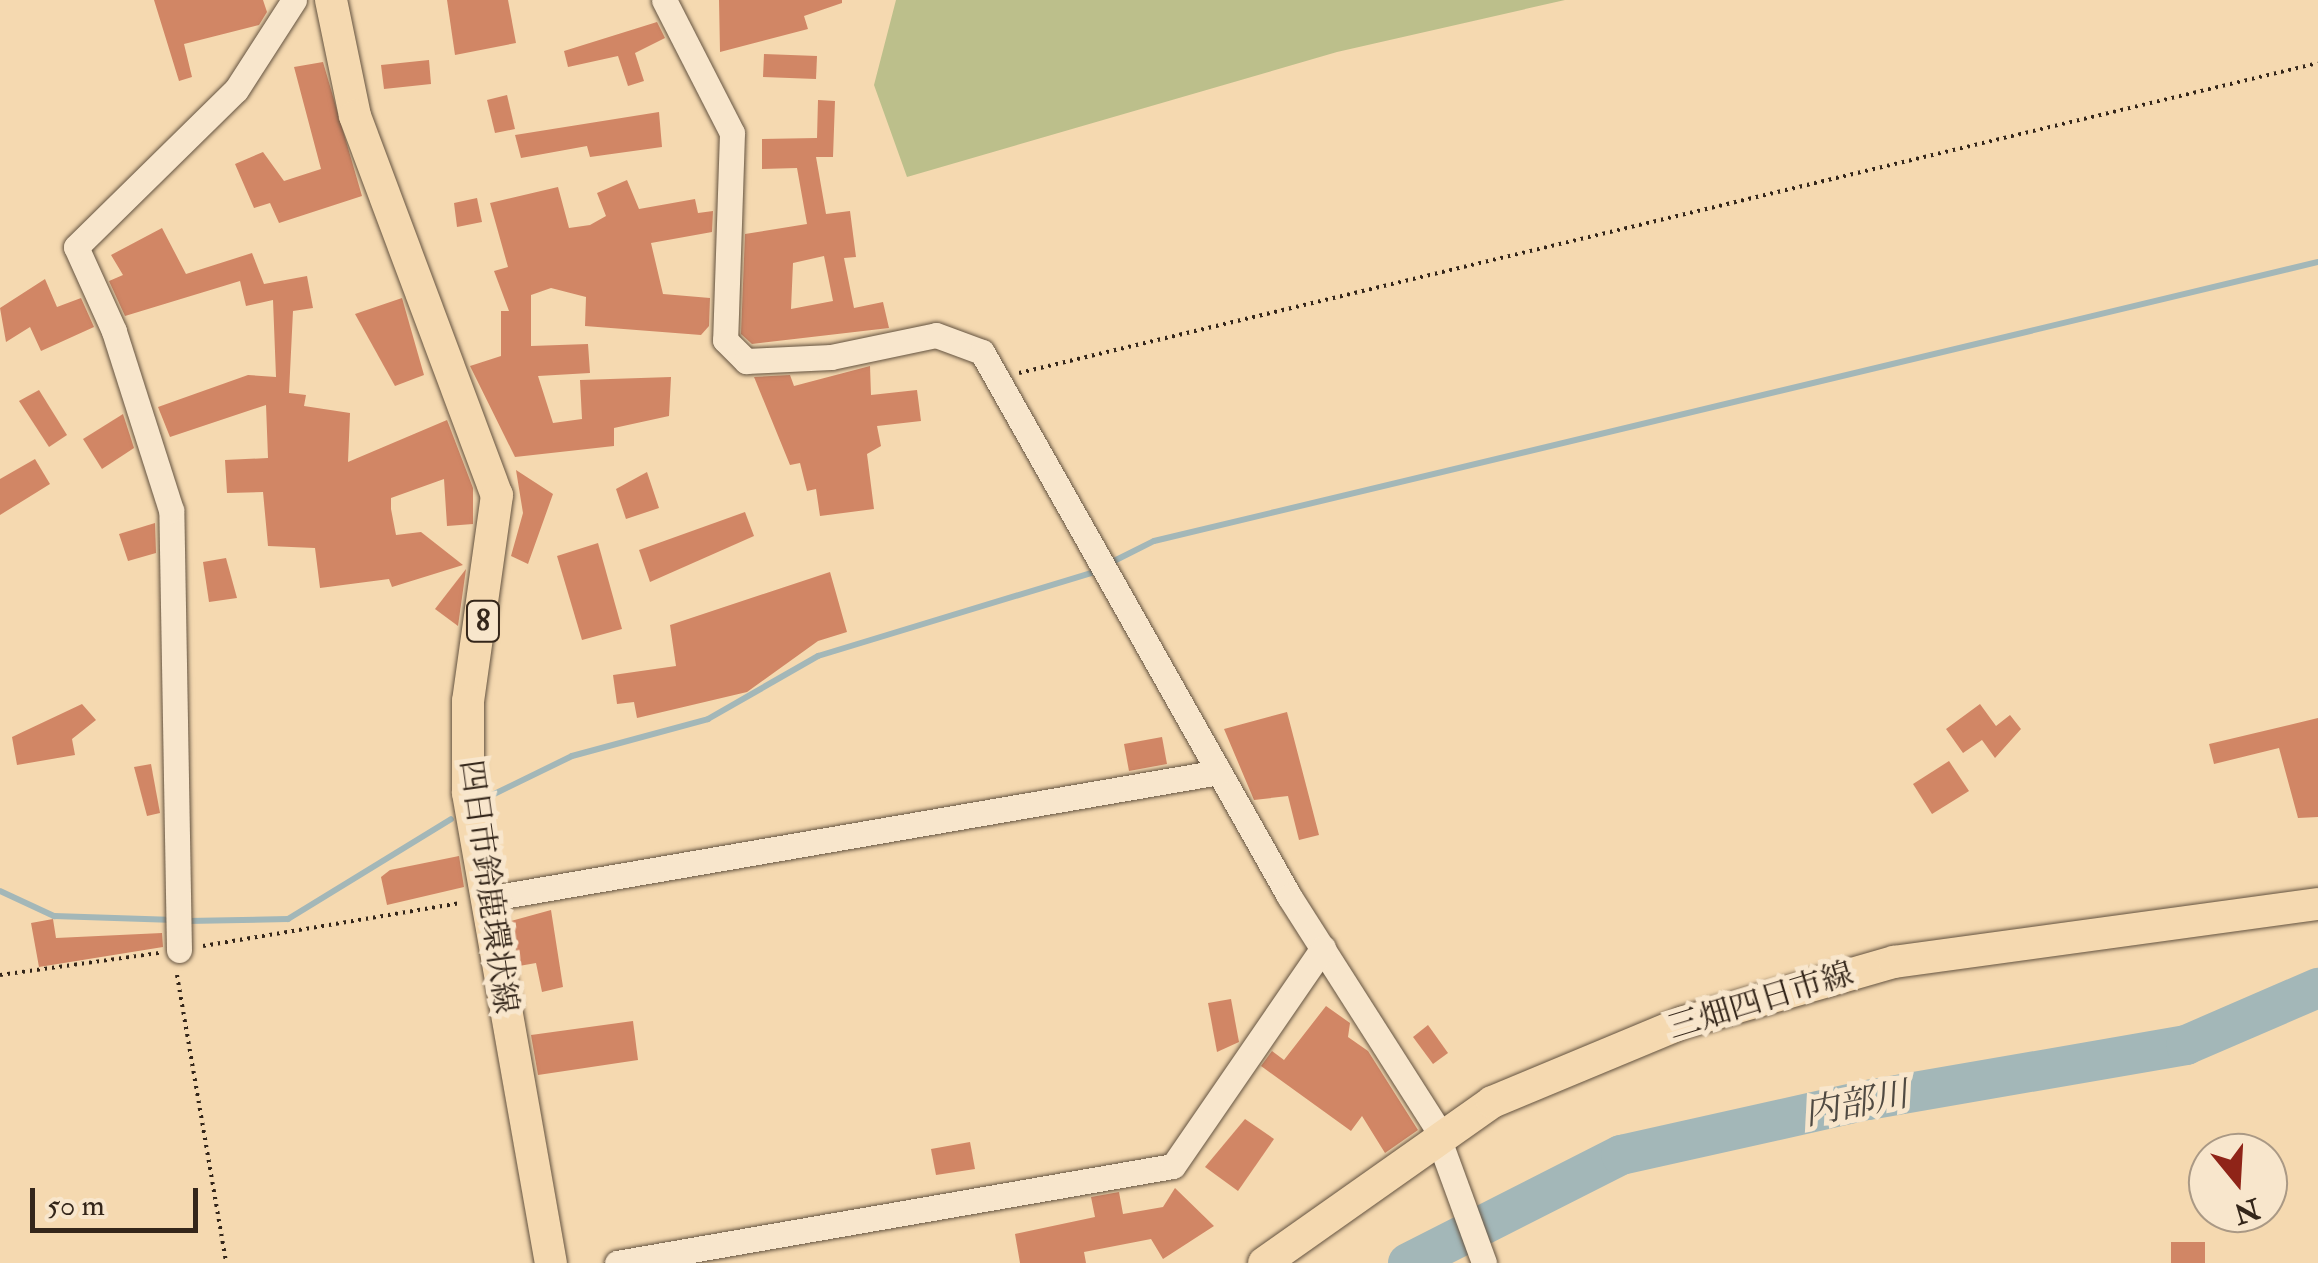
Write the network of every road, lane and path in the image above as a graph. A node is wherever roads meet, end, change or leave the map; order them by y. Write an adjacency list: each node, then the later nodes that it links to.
1 (294, 0): 9 (street)
2 (331, 0): 7 (main road, 四日市鈴鹿環状線 / 8)
3 (664, 0): 5 (street)
4 (2318, 64): 5 (path)
5 (999, 378): 6 (street)
6 (1219, 772): 7 (street); 10 (street)
7 (486, 899): 9 (path); 14 (main road, 四日市鈴鹿環状線 / 8)
8 (2318, 904): 12 (main road, 三畑四日市線)
9 (177, 935): 11 (path); 13 (path)
10 (1323, 948): 12 (street); 15 (street)
11 (0, 975)
12 (1439, 1136): 16 (main road, 三畑四日市線); 17 (street)
13 (226, 1263)
14 (551, 1263)
15 (618, 1263)
16 (1264, 1263)
17 (1484, 1263)

